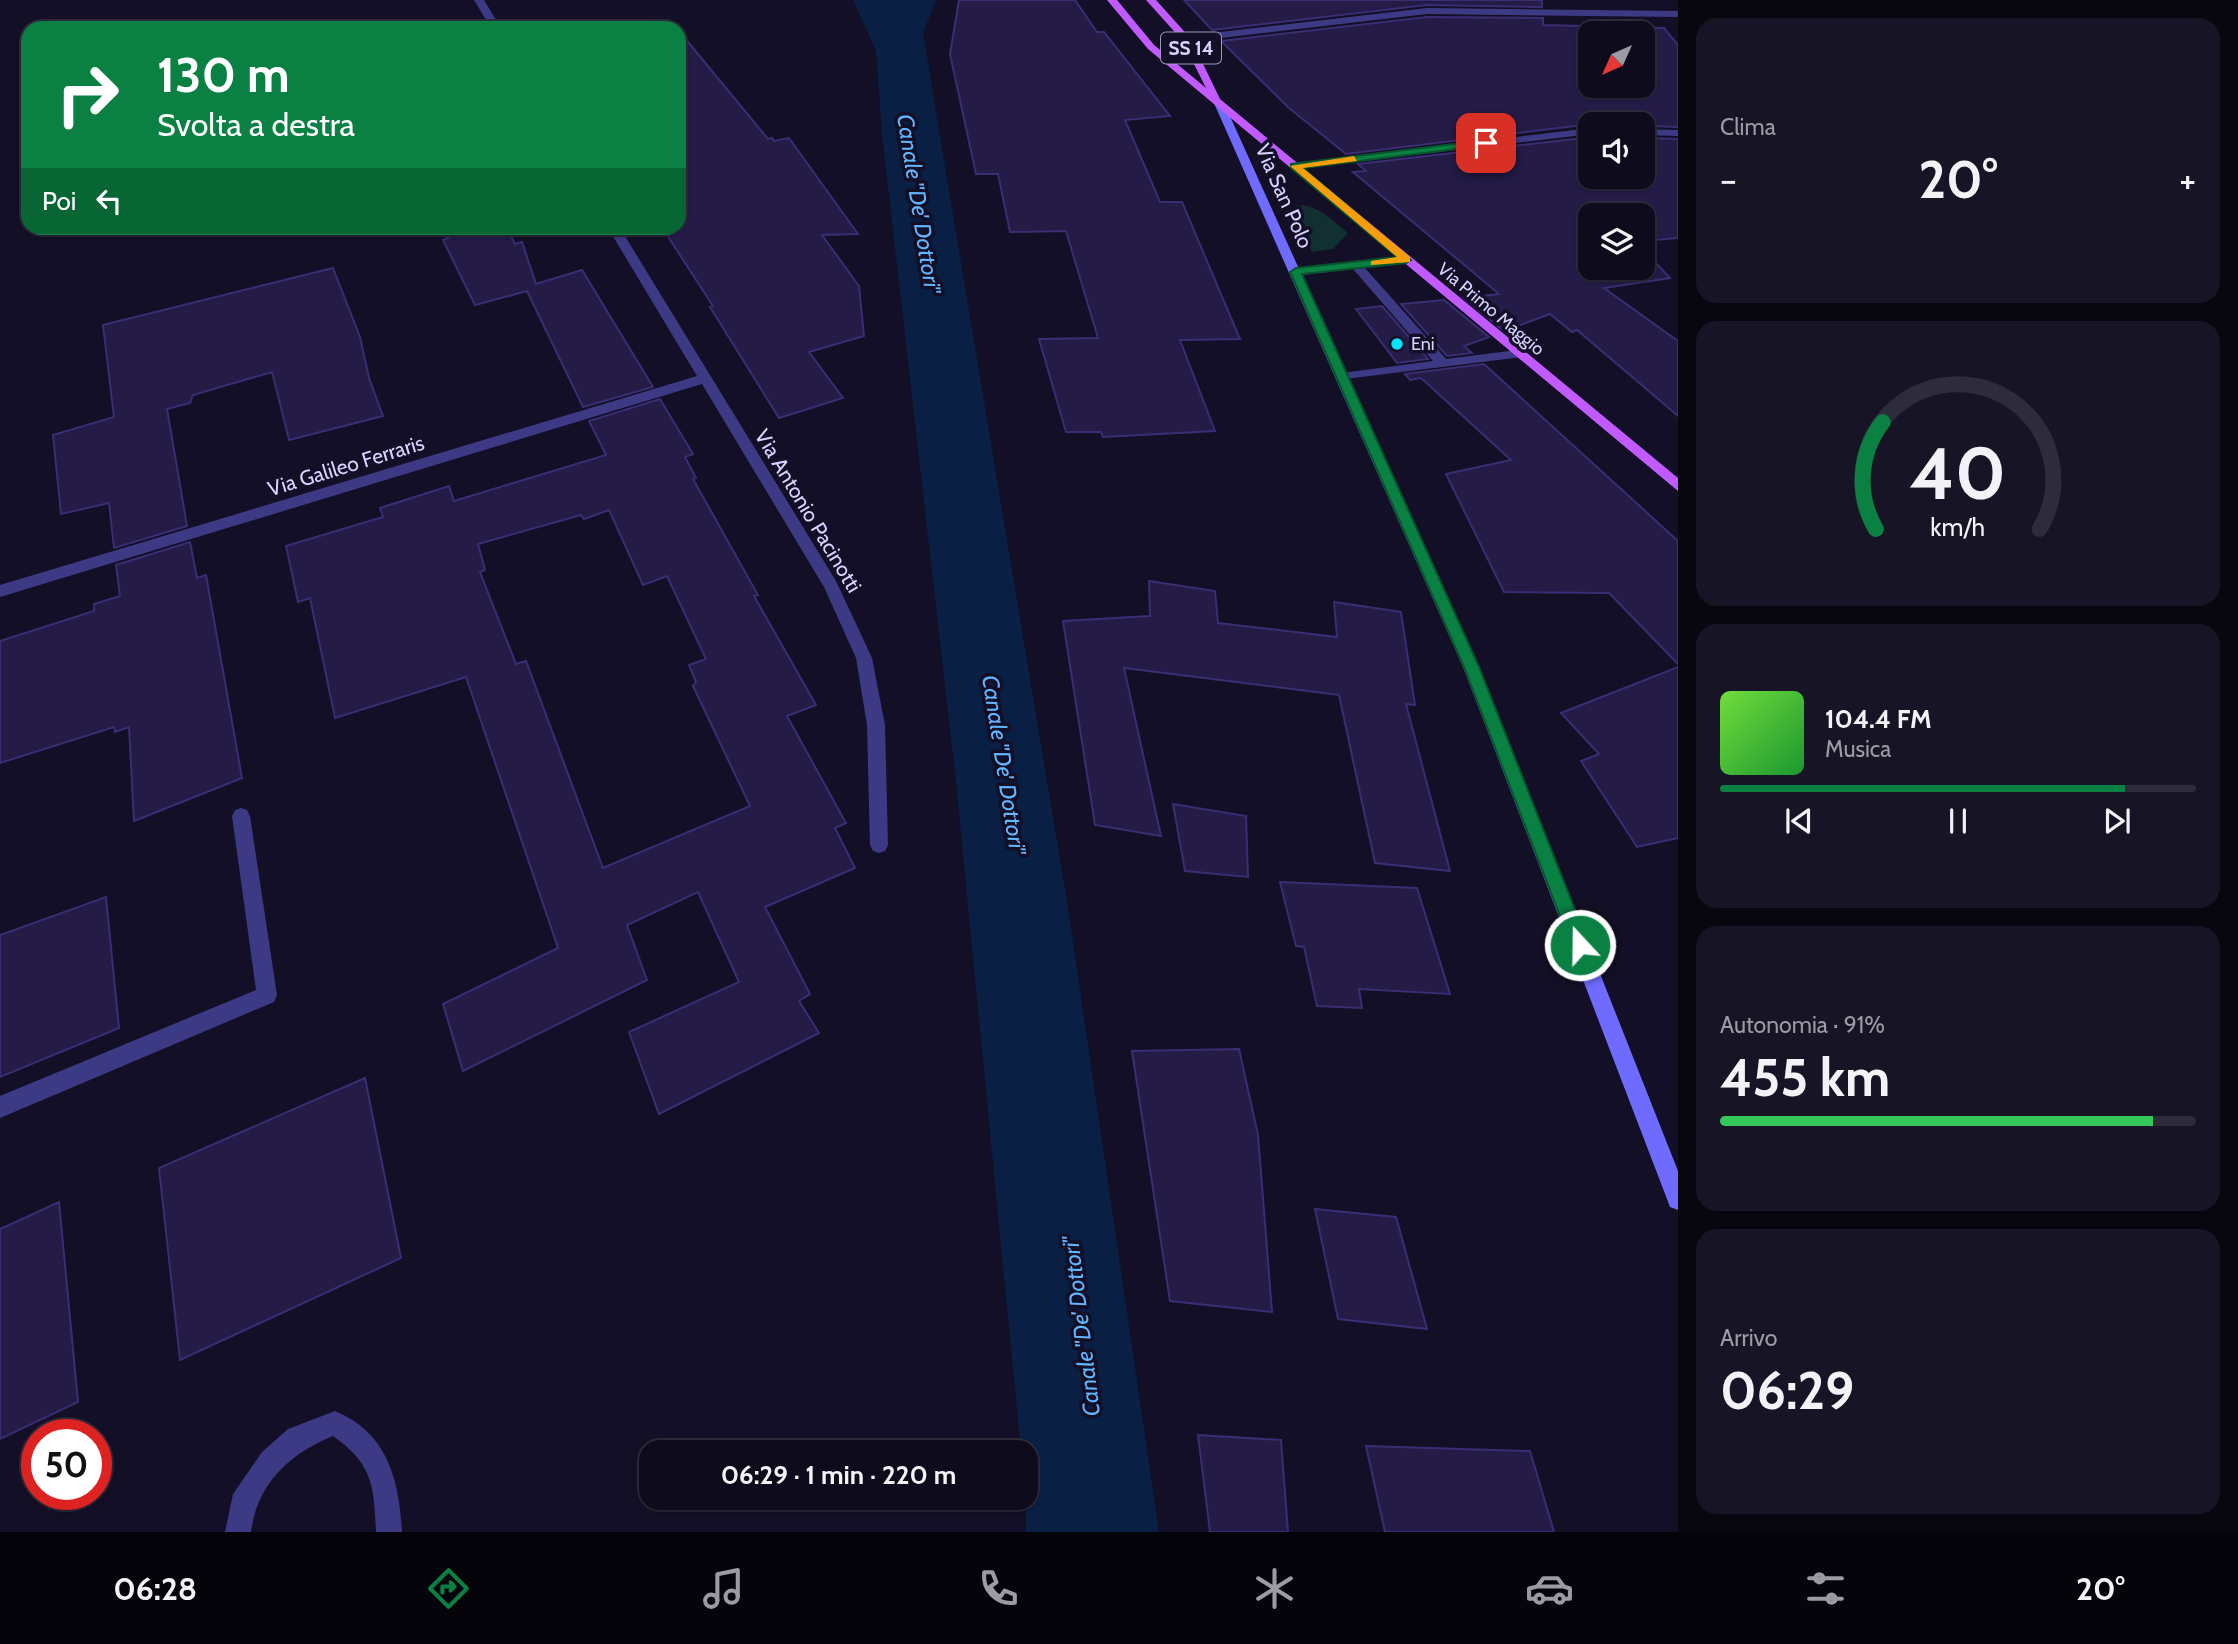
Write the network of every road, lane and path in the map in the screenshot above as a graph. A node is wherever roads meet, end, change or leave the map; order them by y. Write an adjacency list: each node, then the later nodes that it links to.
1 (479, 0): 5 (street)
2 (1112, 0): 7 (main road, Via Primo Maggio)
3 (1151, 0): 6 (main road, SS 14)
4 (1678, 14): 6 (street)
5 (492, 21)
6 (1186, 39): 7 (main road, SS 14)
7 (1219, 103): 11 (main road, Via Primo Maggio); 15 (main road, Via San Polo)
8 (1578, 133): 11 (street)
9 (1655, 133): 10 (street)
10 (1678, 134)
11 (1295, 166): 13 (main road, Via Primo Maggio)
12 (618, 235): 19 (street, Via Antonio Pacinotti)
13 (1406, 260): 14 (street); 16 (main road, Via Primo Maggio)
14 (1356, 265): 15 (street); 17 (street)
15 (1296, 272): 18 (main road, Via San Polo)
16 (1517, 354): 17 (street); 20 (main road, Via Primo Maggio)
17 (1443, 364): 18 (street)
18 (1342, 377): 25 (main road, Via San Polo)
19 (704, 379): 21 (street, Via Galileo Ferraris); 23 (street, Via Antonio Pacinotti)
20 (1678, 486)
21 (0, 591)
22 (242, 816): 24 (street)
23 (879, 845)
24 (0, 1107)
25 (1678, 1199)
26 (238, 1532): 27 (street)
27 (389, 1532)

